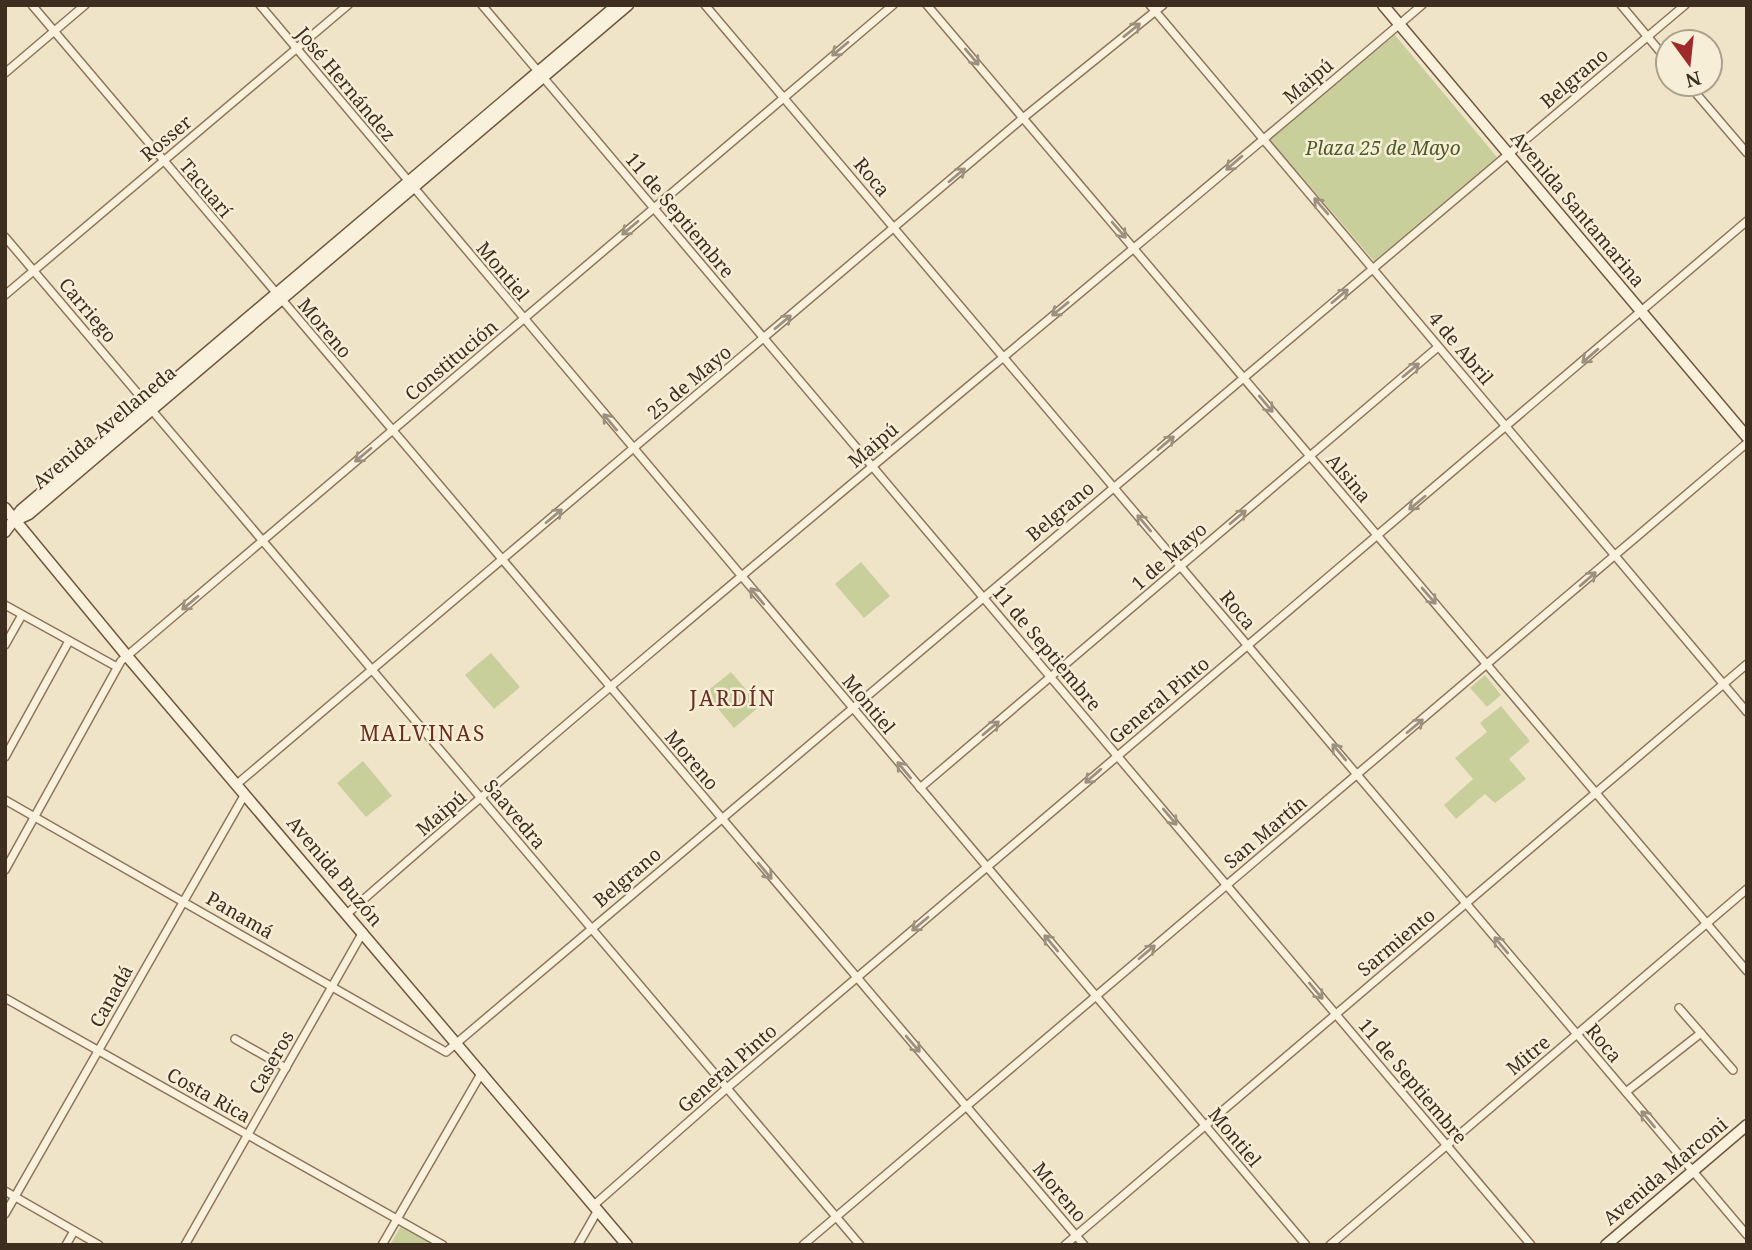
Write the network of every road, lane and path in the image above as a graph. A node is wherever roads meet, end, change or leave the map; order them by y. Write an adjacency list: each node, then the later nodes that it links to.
1 (32, 5): 18 (street, Tacuarí)
2 (85, 5): 18 (street)
3 (260, 5): 21 (street, José Hernández)
4 (348, 5): 21 (street, Rosser)
5 (482, 5): 23 (street, 11 de Septiembre)
6 (617, 5): 23 (main road, Avenida Avellaneda)
7 (628, 5): 23 (main road, Avenida Avellaneda)
8 (705, 5): 24 (street, Roca)
9 (892, 5): 24 (street, Constitución, one-way to 24)
10 (928, 5): 26 (street, Alsina, one-way to 26)
11 (1163, 5): 16 (street, 25 de Mayo)
12 (1382, 5): 17 (main road, Avenida Santamarina)
13 (1422, 5): 17 (street, Maipú)
14 (1620, 5): 19 (street)
15 (1685, 5): 19 (street, Belgrano)
16 (1153, 8): 26 (street, 25 de Mayo, one-way to 16); 27 (street, 4 de Abril)
17 (1399, 25): 27 (street, Maipú); 28 (main road, Avenida Santamarina)
18 (54, 32): 22 (street); 30 (street, Tacuarí)
19 (1648, 38): 20 (street); 28 (street, Belgrano)
20 (1654, 45)
21 (297, 48): 30 (street, Rosser); 31 (street, José Hernández)
22 (5, 73)
23 (541, 75): 31 (main road, Avenida Avellaneda); 32 (street, 11 de Septiembre)
24 (784, 98): 32 (street, Constitución); 34 (street, Roca)
25 (1700, 98): 29 (street)
26 (1023, 118): 34 (street, 25 de Mayo, one-way to 26); 36 (street, Alsina, one-way to 36)
27 (1262, 139): 36 (street, Maipú, one-way to 36); 37 (street, 4 de Abril, one-way to 27)
28 (1508, 153): 37 (street, Belgrano); 41 (main road, Avenida Santamarina)
29 (1747, 153)
30 (163, 161): 38 (street, Rosser); 40 (street, Tacuarí)
31 (410, 186): 40 (main road, Avenida Avellaneda); 42 (street, Montiel)
32 (654, 208): 42 (street, Constitución, one-way to 42); 43 (street, 11 de Septiembre)
33 (1747, 222): 41 (street, General Pinto)
34 (894, 228): 43 (street, 25 de Mayo, one-way to 34); 45 (street, Roca)
35 (5, 237): 38 (street, Carriego)
36 (1135, 249): 45 (street, Maipú, one-way to 45); 46 (street, Alsina)
37 (1374, 267): 44 (street, 4 de Abril); 46 (street, Belgrano, one-way to 37)
38 (34, 271): 39 (street, Rosser); 47 (street, Carriego)
39 (5, 295)
40 (278, 298): 47 (main road, Avenida Avellaneda); 49 (street, Moreno)
41 (1642, 311): 48 (street, General Pinto, one-way to 48); 50 (main road, Avenida Santamarina)
42 (523, 319): 49 (street, Constitución); 52 (street, Montiel, one-way to 42)
43 (764, 338): 52 (street, 25 de Mayo); 54 (street, 11 de Septiembre)
44 (1438, 347): 48 (street, 4 de Abril); 53 (street, 1 de Mayo, one-way to 44)
45 (1002, 356): 54 (street, Maipú); 55 (street, Roca)
46 (1243, 377): 53 (street, Alsina, one-way to 53); 55 (street, Belgrano, one-way to 46)
47 (149, 407): 57 (main road, Avenida Avellaneda); 60 (street, Saavedra)
48 (1506, 428): 59 (street, General Pinto, one-way to 59); 61 (street, 4 de Abril)
49 (392, 431): 60 (street, Constitución, one-way to 60); 62 (street, Moreno)
50 (1747, 437)
51 (1747, 443): 61 (street, San Martín)
52 (633, 449): 62 (street, 25 de Mayo, one-way to 52); 64 (street, Montiel)
53 (1310, 456): 59 (street, Alsina); 63 (street, 1 de Mayo, one-way to 53)
54 (872, 466): 64 (street, Maipú); 65 (street, 11 de Septiembre)
55 (1113, 487): 63 (street, Roca, one-way to 55); 65 (street, Belgrano)
56 (5, 508): 57 (main road, Avenida Buzón)
57 (10, 519): 58 (main road, Avenida Avellaneda); 71 (main road, Avenida Buzón)
58 (5, 532)
59 (1378, 537): 70 (street, General Pinto); 73 (street, Alsina, one-way to 73)
60 (263, 541): 71 (street, Constitución, one-way to 71); 75 (street, Saavedra)
61 (1616, 555): 73 (street, San Martín, one-way to 61); 77 (street, 4 de Abril)
62 (502, 561): 75 (street, 25 de Mayo); 78 (street, Moreno)
63 (1181, 566): 70 (street, Roca); 76 (street, 1 de Mayo)
64 (741, 578): 78 (street, Maipú); 79 (street, Montiel, one-way to 64)
65 (983, 597): 76 (street, 11 de Septiembre); 79 (street, Belgrano)
66 (5, 605): 67 (street)
67 (22, 615): 68 (street); 69 (street)
68 (69, 641): 74 (street); 82 (street)
69 (5, 645)
70 (1248, 646): 81 (street, General Pinto); 83 (street, Roca, one-way to 70)
71 (127, 656): 74 (street, Constitución); 84 (main road, Avenida Buzón)
72 (1747, 664): 77 (street, Sarmiento)
73 (1488, 665): 83 (street, San Martín, one-way to 73); 86 (street, Alsina)
74 (117, 667): 90 (street, Constitución)
75 (373, 670): 84 (street, 25 de Mayo); 88 (street, Saavedra)
76 (1051, 678): 81 (street, 11 de Septiembre); 85 (street, 1 de Mayo, one-way to 76)
77 (1723, 684): 80 (street, 4 de Abril); 86 (street, Sarmiento)
78 (611, 689): 88 (street, Maipú); 91 (street, Moreno)
79 (852, 708): 85 (street, Montiel, one-way to 79); 91 (street, Belgrano)
80 (1747, 712)
81 (1118, 755): 92 (street, General Pinto, one-way to 92); 94 (street, 11 de Septiembre, one-way to 94)
82 (5, 757)
83 (1358, 774): 94 (street, San Martín); 97 (street, Roca)
84 (237, 784): 87 (main road, Avenida Buzón)
85 (920, 788): 92 (street, Montiel)
86 (1596, 793): 97 (street, Sarmiento); 99 (street, Alsina)
87 (245, 794): 96 (street, Canadá); 98 (main road, Avenida Buzón)
88 (482, 799): 98 (street, Maipú); 100 (street, Saavedra)
89 (5, 800): 90 (street, Panamá)
90 (35, 817): 93 (street, Constitución); 96 (street, Panamá)
91 (722, 818): 100 (street, Belgrano); 103 (street, Moreno, one-way to 103)
92 (987, 867): 103 (street, General Pinto, one-way to 103); 105 (street, Montiel, one-way to 92)
93 (5, 870)
94 (1227, 886): 105 (street, San Martín, one-way to 94); 108 (street, 11 de Septiembre, one-way to 108)
95 (1747, 889): 99 (street, Mitre)
96 (183, 901): 104 (street, Panamá); 113 (street, Canadá)
97 (1466, 904): 108 (street, Sarmiento); 110 (street, Roca, one-way to 97)
98 (348, 913): 101 (main road, Avenida Buzón)
99 (1707, 924): 102 (street, Alsina); 110 (street, Mitre)
100 (592, 928): 112 (street, Belgrano); 117 (street, Saavedra)
101 (363, 931): 104 (street, Caseros); 112 (main road, Avenida Buzón)
102 (1747, 971)
103 (856, 978): 117 (street, General Pinto); 119 (street, Moreno, one-way to 119)
104 (332, 986): 112 (street, Panamá); 114 (street, Caseros)
105 (1095, 995): 119 (street, San Martín); 121 (street, Montiel)
106 (5, 998): 113 (street, Costa Rica)
107 (1679, 1008): 109 (street)
108 (1336, 1014): 121 (street, Sarmiento); 123 (street, 11 de Septiembre)
109 (1701, 1033): 115 (street); 118 (street)
110 (1577, 1034): 118 (street, Roca); 123 (street, Mitre)
111 (235, 1039): 114 (street)
112 (457, 1042): 116 (main road, Avenida Buzón)
113 (99, 1050): 122 (street, Costa Rica); 126 (street, Canadá)
114 (286, 1068): 122 (street, Caseros)
115 (1733, 1070)
116 (482, 1072): 127 (main road, Avenida Buzón); 130 (street)
117 (727, 1088): 127 (street, General Pinto); 129 (street, Saavedra)
118 (1626, 1092): 124 (street, Roca, one-way to 118)
119 (966, 1106): 129 (street, San Martín); 133 (street, Moreno)
120 (1747, 1125): 124 (main road, Avenida Marconi)
121 (1205, 1126): 133 (street, Sarmiento); 145 (street, Montiel)
122 (248, 1135): 130 (street, Costa Rica); 136 (street, Caseros)
123 (1447, 1145): 146 (street, Mitre); 147 (street, 11 de Septiembre)
124 (1692, 1171): 132 (street, Roca); 148 (main road, Avenida Marconi)
125 (5, 1191): 126 (street)
126 (15, 1197): 128 (street, Canadá); 131 (street)
127 (596, 1207): 139 (street, General Pinto); 140 (main road, Avenida Buzón)
128 (5, 1214)
129 (836, 1216): 141 (street, San Martín); 142 (street, Saavedra)
130 (397, 1219): 137 (street); 138 (street, Costa Rica)
131 (74, 1231): 134 (street); 135 (street)
132 (1747, 1235)
133 (1076, 1236): 143 (street, Sarmiento); 144 (street, Moreno)
134 (66, 1245)
135 (99, 1245)
136 (185, 1245)
137 (382, 1245)
138 (443, 1245)
139 (578, 1245)
140 (627, 1245)
141 (803, 1245)
142 (860, 1245)
143 (1065, 1245)
144 (1084, 1245)
145 (1306, 1245)
146 (1330, 1245)
147 (1531, 1245)
148 (1605, 1245)

